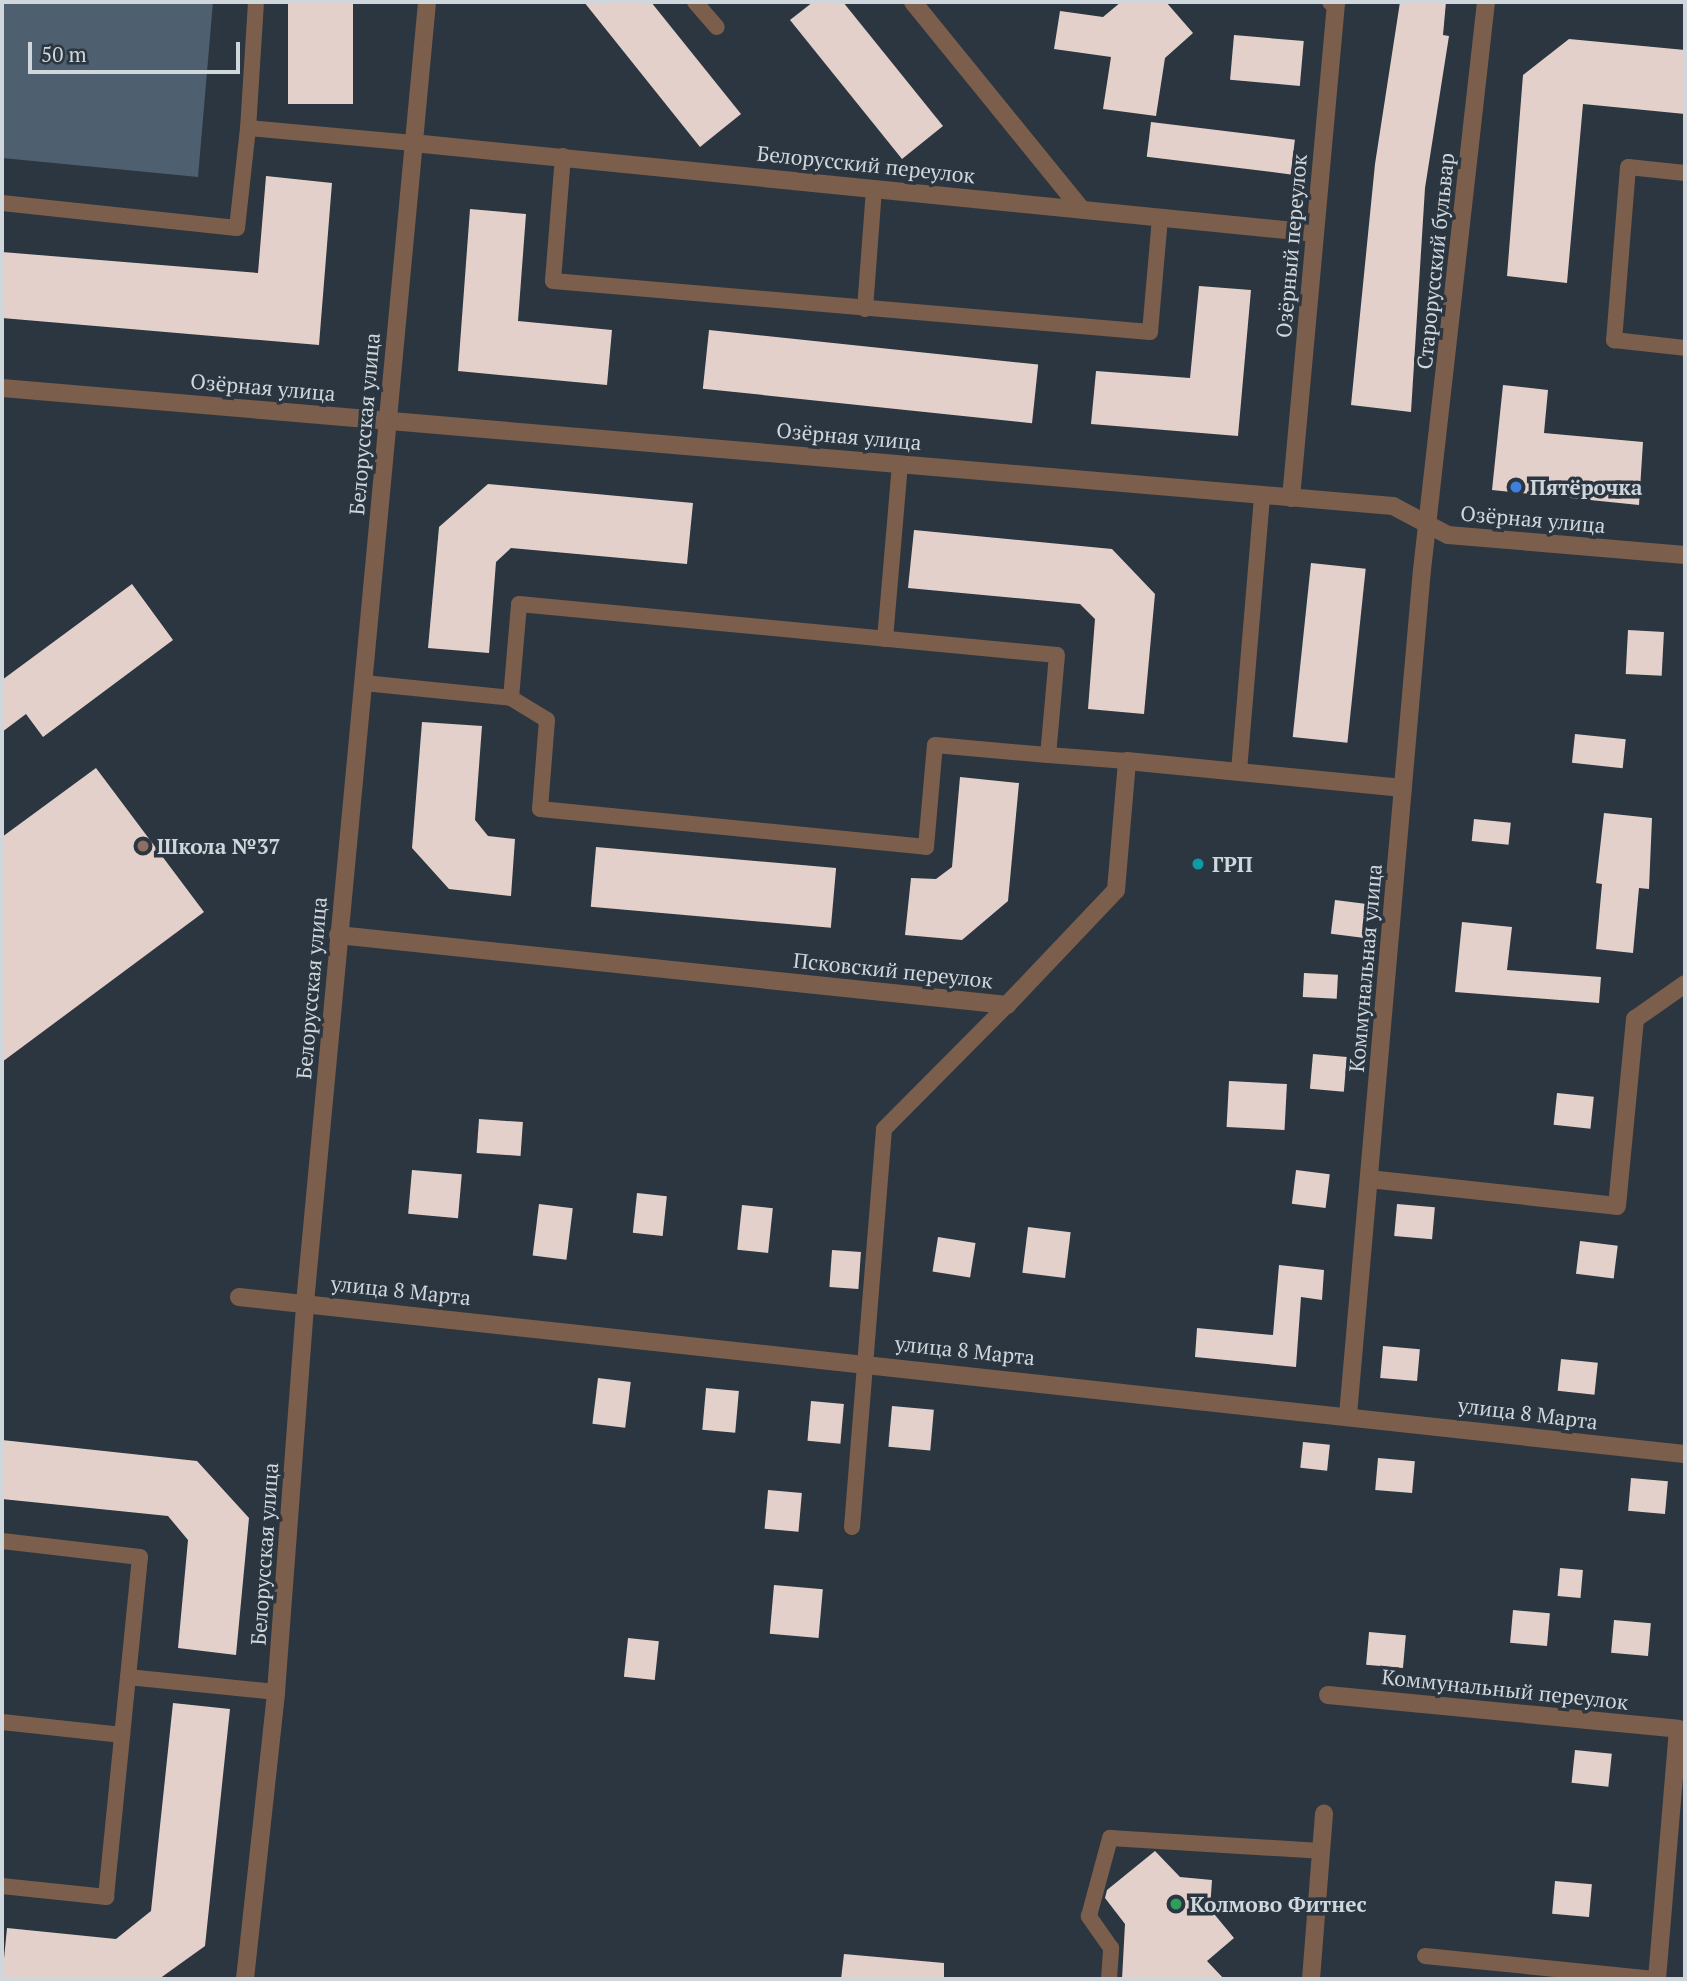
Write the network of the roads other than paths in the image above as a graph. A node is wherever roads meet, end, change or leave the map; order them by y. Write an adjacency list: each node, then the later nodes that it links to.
1 (256, 2): 8 (lane)
2 (427, 2): 9 (street, Белорусская улица)
3 (695, 2): 7 (lane)
4 (913, 2): 14 (street)
5 (1335, 2): 16 (street, Озёрный переулок)
6 (1486, 2): 24 (street, Старорусский бульвар)
7 (717, 27)
8 (248, 128): 9 (lane); 13 (lane)
9 (413, 143): 10 (street, Белорусский переулок); 20 (street, Белорусская улица)
10 (563, 156): 12 (street, Белорусский переулок); 17 (lane)
11 (1685, 173): 18 (lane)
12 (874, 187): 14 (street, Белорусский переулок); 17 (lane)
13 (2, 203)
14 (1081, 209): 15 (street, Белорусский переулок)
15 (1160, 217): 16 (street, Белорусский переулок); 17 (lane)
16 (1314, 233): 23 (street, Озёрный переулок)
17 (865, 309)
18 (1685, 348)
19 (2, 388): 20 (street, Озёрная улица)
20 (387, 419): 21 (street, Озёрная улица); 27 (street, Белорусская улица)
21 (900, 464): 22 (street, Озёрная улица); 26 (lane)
22 (1262, 495): 23 (street, Озёрная улица); 31 (lane)
23 (1291, 498): 24 (street, Озёрная улица)
24 (1427, 525): 25 (street, Озёрная улица); 32 (street, Коммунальная улица)
25 (1685, 555)
26 (885, 639): 28 (lane); 29 (lane)
27 (364, 683): 28 (lane); 33 (street, Белорусская улица)
28 (511, 698): 29 (lane)
29 (1048, 755): 30 (lane)
30 (1127, 761): 31 (street); 35 (street, Псковский переулок)
31 (1239, 771): 32 (street)
32 (1403, 788): 36 (street, Коммунальная улица)
33 (338, 935): 35 (street, Псковский переулок); 38 (street, Белорусская улица)
34 (1685, 984): 36 (street)
35 (1007, 1005): 39 (lane)
36 (1369, 1179): 40 (street, Коммунальная улица)
37 (239, 1297): 38 (street, улица 8 Марта)
38 (305, 1303): 39 (street, улица 8 Марта); 45 (street, Белорусская улица)
39 (865, 1362): 40 (street, улица 8 Марта); 42 (lane)
40 (1348, 1415): 41 (street, улица 8 Марта)
41 (1685, 1454)
42 (852, 1527)
43 (2, 1541): 44 (lane)
44 (128, 1677): 45 (lane); 48 (lane)
45 (276, 1692): 53 (street, Белорусская улица)
46 (1328, 1695): 56 (street, Коммунальный переулок)
47 (2, 1721): 48 (lane)
48 (122, 1735): 51 (lane)
49 (1325, 1814): 50 (street)
50 (1321, 1851): 54 (lane); 55 (street)
51 (2, 1886)
52 (1425, 1956): 56 (lane)
53 (245, 1979)
54 (1109, 1979)
55 (1311, 1979)
56 (1657, 1979)

